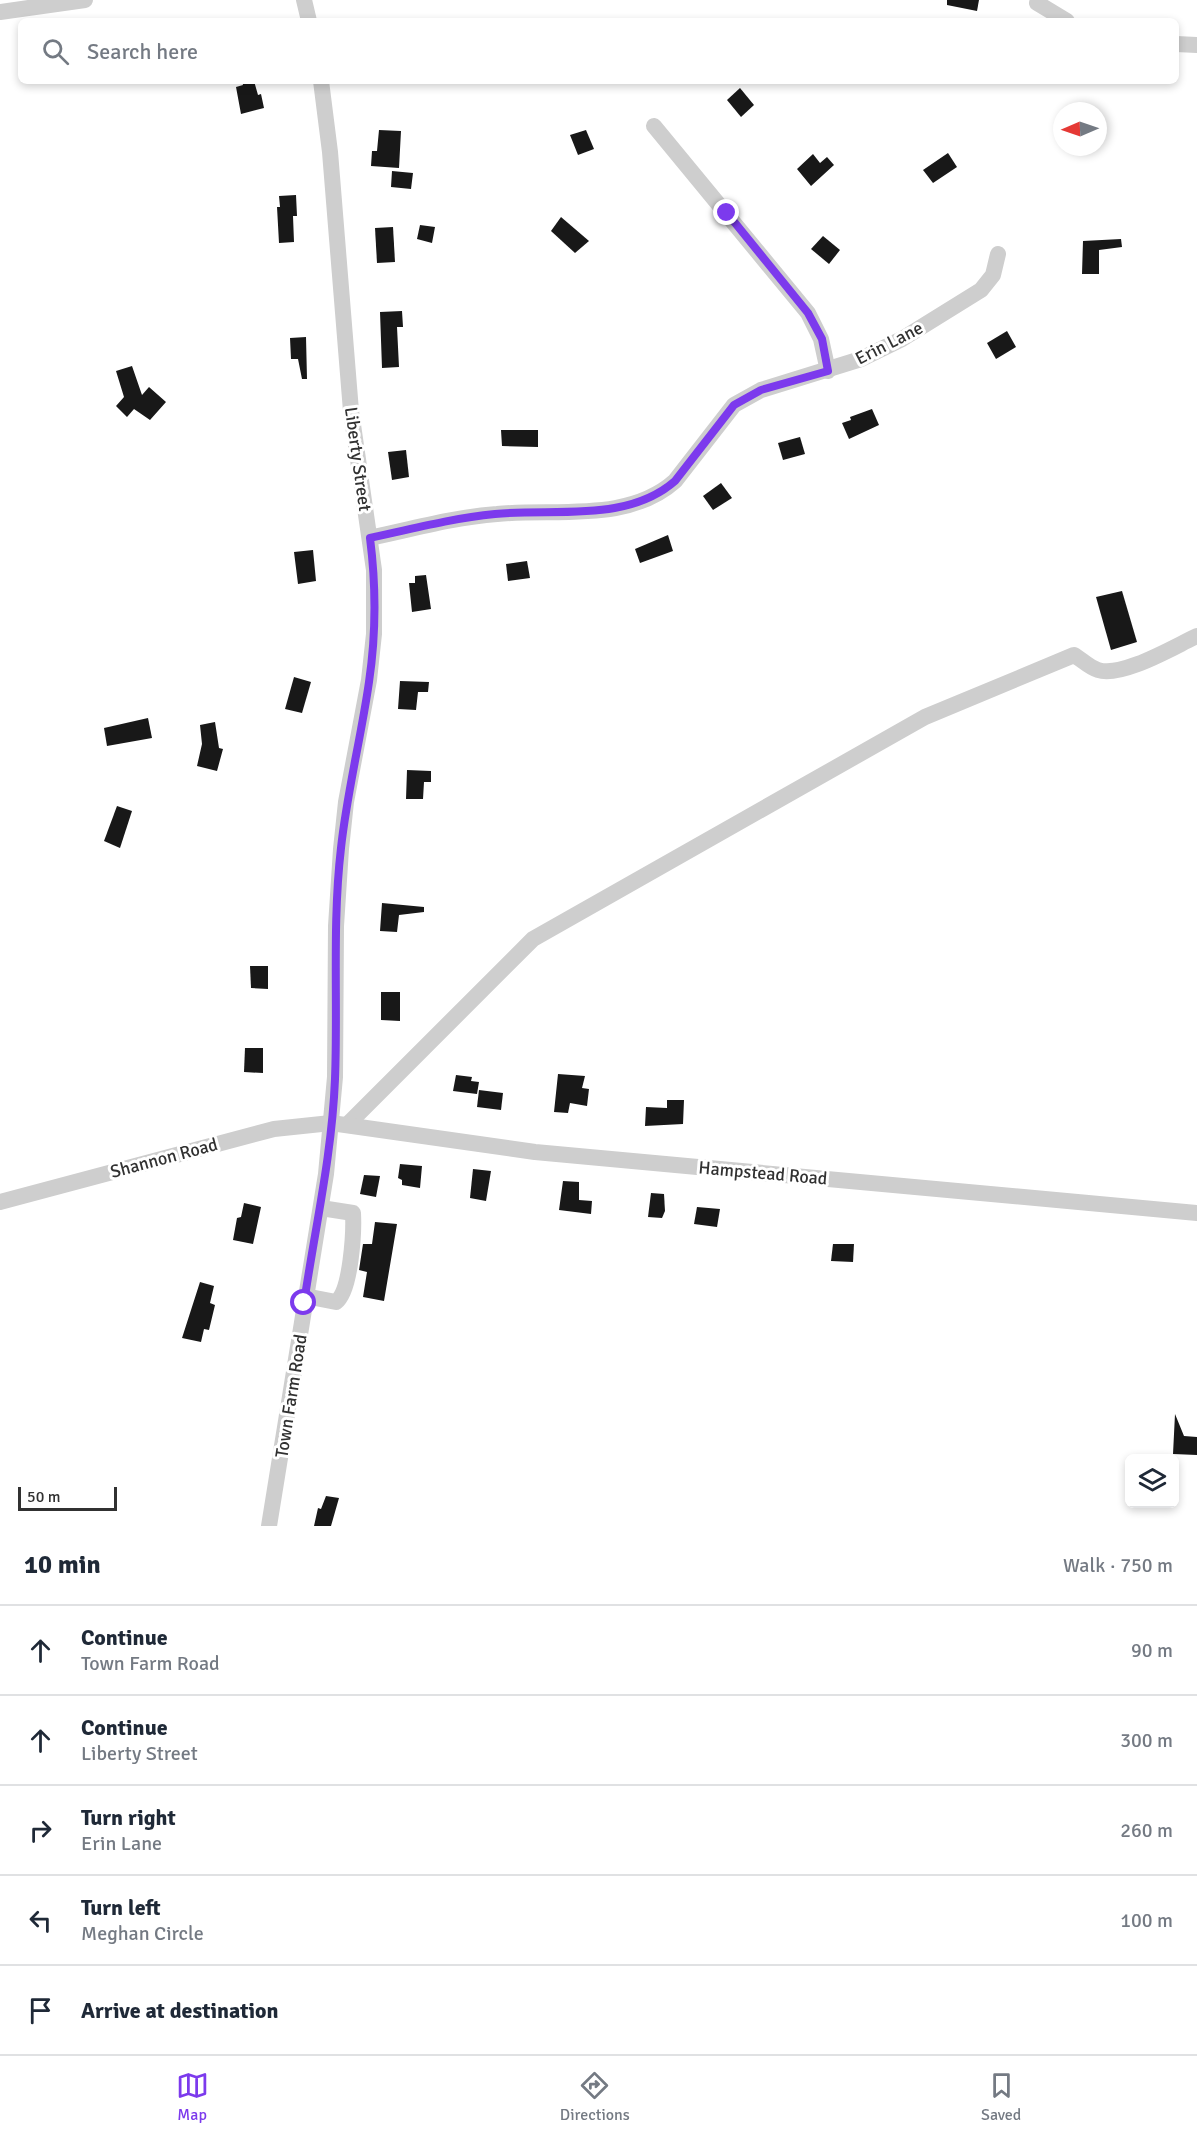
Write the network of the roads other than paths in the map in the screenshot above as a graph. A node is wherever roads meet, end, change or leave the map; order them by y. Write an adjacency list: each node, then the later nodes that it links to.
1 (85, 0): 4 (street)
2 (304, 0): 5 (street)
3 (1037, 3): 6 (street)
4 (0, 12)
5 (308, 18)
6 (1062, 18)
7 (1179, 44): 8 (street)
8 (1197, 45)
9 (321, 84): 13 (street, Liberty Street)
10 (654, 126): 12 (street)
11 (998, 254): 12 (street, Erin Lane)
12 (828, 371): 13 (street, Erin Lane)
13 (370, 538): 15 (street, Liberty Street)
14 (1197, 636): 16 (street)
15 (331, 1123): 16 (street, Hampstead Road); 17 (street, Shannon Road); 18 (street, Town Farm Road)
16 (348, 1124): 19 (street, Hampstead Road)
17 (0, 1202)
18 (321, 1208): 20 (street, Town Farm Road); 20 (street)
19 (1197, 1213)
20 (305, 1296): 21 (street, Town Farm Road)
21 (269, 1526)

